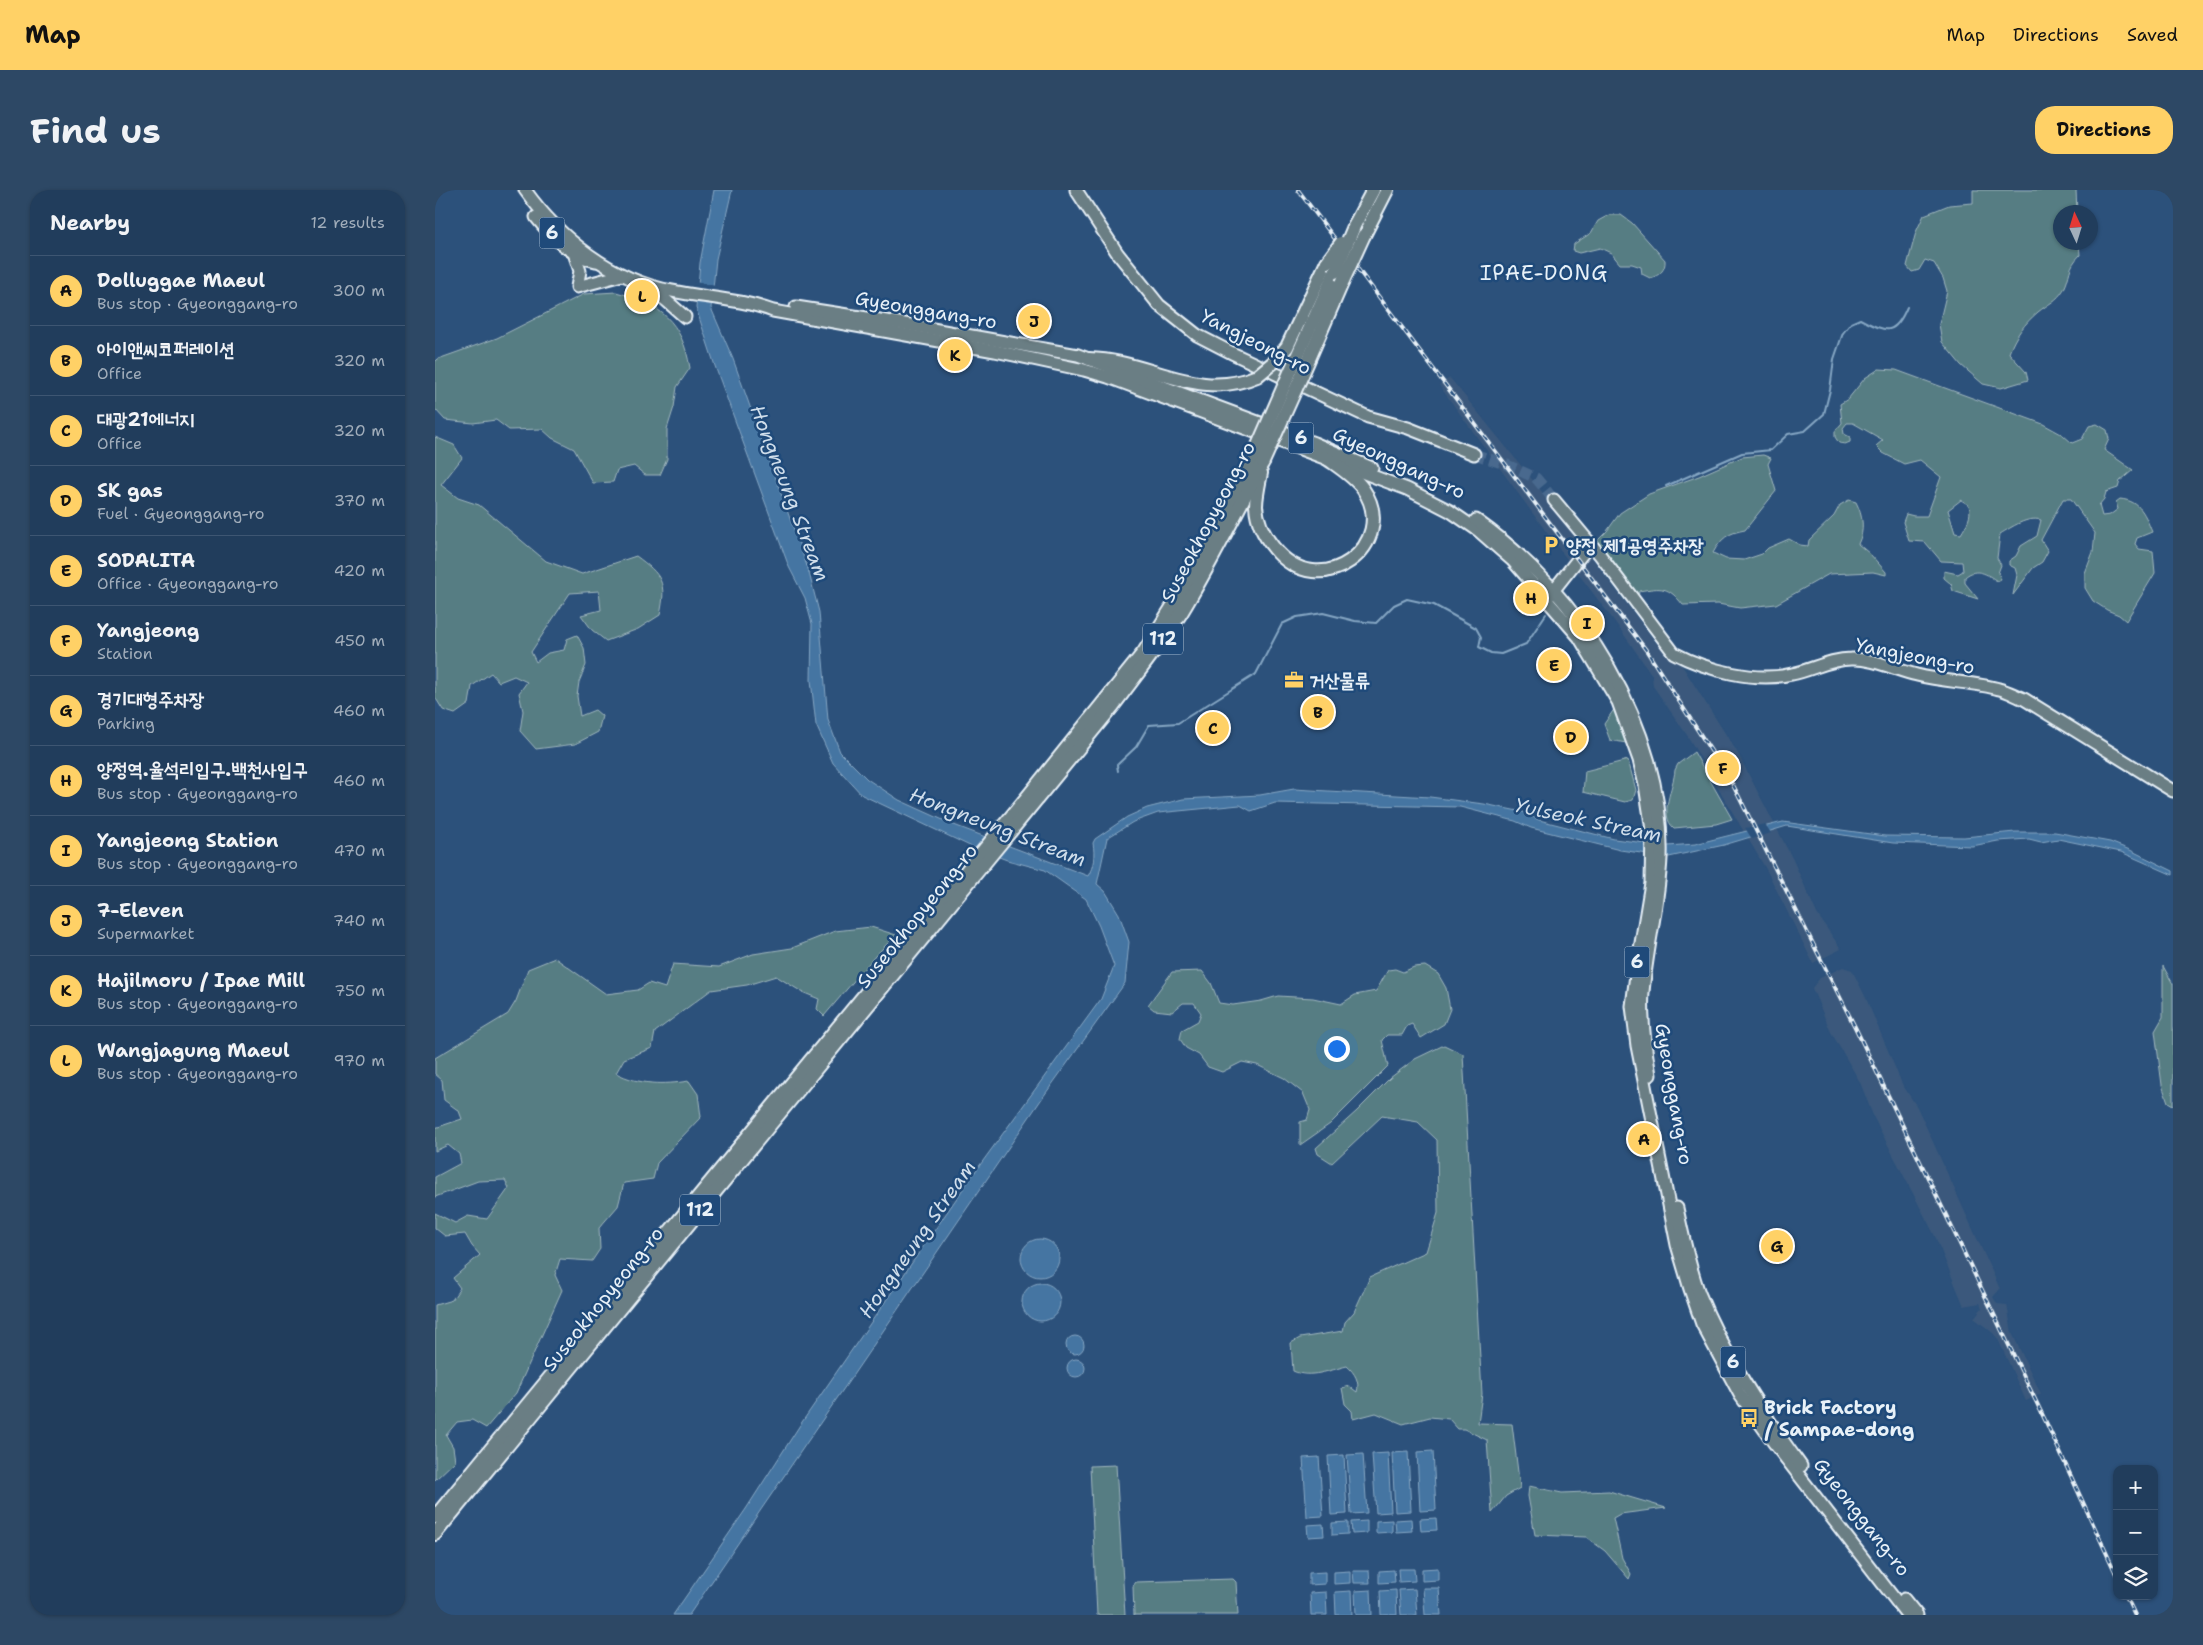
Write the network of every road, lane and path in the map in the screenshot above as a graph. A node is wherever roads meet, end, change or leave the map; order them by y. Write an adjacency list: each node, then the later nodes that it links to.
1 (516, 190): 6 (main road, Gyeonggang-ro / 6)
2 (525, 190): 7 (main road, Gyeonggang-ro / 6)
3 (1076, 190): 14 (main road, Yangjeong-ro)
4 (1387, 190): 8 (highway, Suseokhopyeong-ro / 112, bridge)
5 (1371, 194): 8 (highway, bridge)
6 (574, 253): 7 (main road, Gyeonggang-ro / 6); 9 (main road)
7 (598, 261): 9 (main road, Gyeonggang-ro / 6)
8 (1335, 272): 13 (highway, bridge); 16 (highway, Suseokhopyeong-ro / 112, bridge)
9 (622, 275): 10 (main road, Gyeonggang-ro / 6)
10 (651, 286): 11 (main road, Gyeonggang-ro / 6); 12 (main road)
11 (754, 304): 13 (main road, Gyeonggang-ro / 6); 15 (main road, Gyeonggang-ro / 6)
12 (685, 317)
13 (1089, 358): 19 (main road, Gyeonggang-ro / 6)
14 (1474, 454)
15 (1325, 457): 16 (highway); 19 (main road, Gyeonggang-ro / 6)
16 (1258, 459): 22 (highway, Suseokhopyeong-ro / 112)
17 (1554, 500): 18 (main road, Yangjeong-ro)
18 (1590, 544): 19 (main road); 20 (main road, Yangjeong-ro)
19 (1550, 594): 21 (main road, Gyeonggang-ro / 6)
20 (2173, 791)
21 (1657, 857): 25 (main road, Gyeonggang-ro / 6); 26 (main road, Gyeonggang-ro / 6)
22 (961, 884): 23 (highway, Suseokhopyeong-ro / 112); 24 (highway, Suseokhopyeong-ro / 112)
23 (435, 1516)
24 (435, 1534)
25 (1907, 1615)
26 (1917, 1615)

